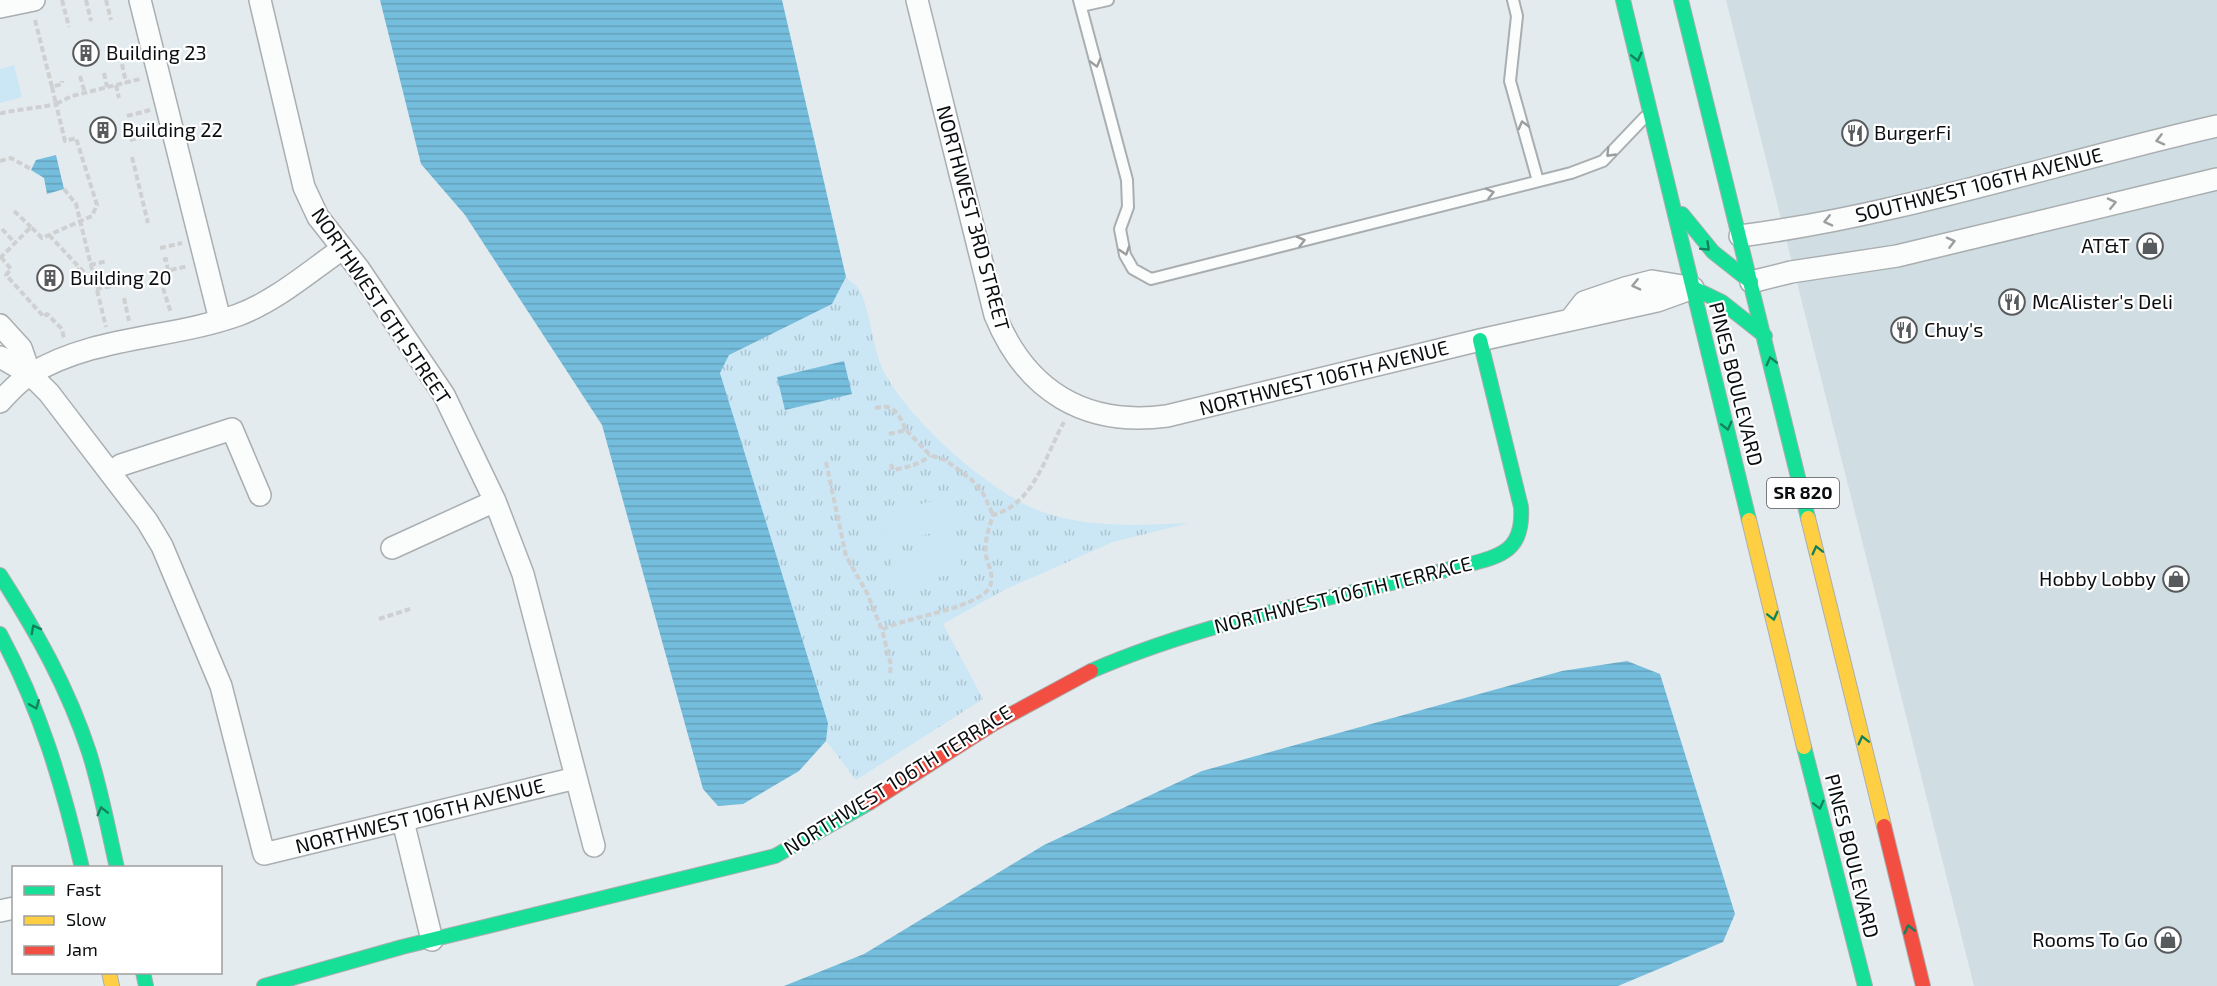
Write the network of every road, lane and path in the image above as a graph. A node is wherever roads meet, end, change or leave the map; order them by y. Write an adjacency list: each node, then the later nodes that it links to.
1 (32, 0): 13 (street); 18 (path)
2 (62, 0): 16 (path)
3 (86, 0): 15 (path)
4 (106, 0): 14 (path)
5 (140, 0): 21 (street)
6 (260, 0): 53 (street, NORTHWEST 6TH STREET)
7 (917, 0): 80 (street, NORTHWEST 3RD STREET)
8 (1108, 0): 12 (lane)
9 (1513, 0): 42 (lane, one-way to 9)
10 (1623, 0): 31 (main road, PINES BOULEVARD / SR 820, one-way to 31)
11 (1681, 0): 51 (main road, PINES BOULEVARD / SR 820)
12 (1080, 3): 42 (lane, one-way to 42)
13 (0, 7)
14 (111, 20)
15 (91, 21)
16 (69, 27)
17 (48, 42): 18 (path)
18 (41, 44): 26 (path)
19 (122, 64): 24 (path)
20 (104, 73): 27 (path)
21 (158, 75): 24 (path); 35 (street)
22 (80, 76): 28 (path)
23 (62, 81): 26 (path)
24 (126, 83): 25 (path)
25 (116, 85): 27 (path); 29 (path)
26 (52, 87): 30 (path)
27 (108, 87): 28 (path)
28 (85, 93): 30 (path)
29 (119, 98)
30 (56, 104): 32 (path); 46 (path)
31 (1651, 110): 42 (lane, one-way to 42); 44 (main road, PINES BOULEVARD / SR 820)
32 (0, 114)
33 (2217, 126): 51 (street, SOUTHWEST 106TH AVENUE, one-way to 51)
34 (131, 128): 36 (path)
35 (172, 129): 36 (path); 57 (street)
36 (136, 138): 37 (path)
37 (130, 140)
38 (132, 157): 47 (path)
39 (0, 161): 40 (path)
40 (31, 169)
41 (2217, 179): 63 (street, one-way to 41)
42 (1538, 181)
43 (64, 189): 46 (path)
44 (1673, 200): 63 (main road, one-way to 63); 68 (main road, PINES BOULEVARD / SR 820)
45 (14, 211): 48 (path)
46 (80, 221): 50 (path); 58 (path)
47 (148, 223)
48 (31, 227): 50 (path); 52 (path)
49 (2, 230): 52 (path)
50 (49, 235): 59 (path)
51 (1740, 236): 63 (main road, PINES BOULEVARD / SR 820)
52 (15, 243): 54 (path)
53 (342, 249): 69 (street); 88 (street, NORTHWEST 6TH STREET)
54 (0, 257): 76 (path)
55 (163, 260): 60 (path)
56 (108, 261): 58 (path)
57 (204, 263): 60 (path); 69 (street)
58 (90, 265): 66 (path)
59 (80, 268): 62 (path); 66 (path)
60 (168, 271): 61 (path)
61 (162, 272)
62 (76, 273)
63 (1751, 282): 72 (main road, PINES BOULEVARD / SR 820)
64 (88, 285): 66 (path)
65 (118, 285): 66 (path)
66 (96, 286): 74 (path)
67 (163, 288): 71 (path)
68 (1693, 288): 72 (main road); 73 (street, NORTHWEST 106TH AVENUE); 104 (main road, PINES BOULEVARD / SR 820, one-way to 104)
69 (220, 320): 71 (street)
70 (0, 325): 77 (street)
71 (175, 331): 74 (street)
72 (1765, 336): 105 (main road, PINES BOULEVARD / SR 820, one-way to 72)
73 (1480, 340): 80 (street, NORTHWEST 106TH AVENUE); 102 (main road, NORTHWEST 106TH TERRACE)
74 (110, 345): 76 (street)
75 (0, 357): 77 (street)
76 (69, 357): 77 (street)
77 (30, 374): 78 (street); 86 (street)
78 (0, 402)
79 (875, 408): 81 (path)
80 (1071, 415): 89 (path)
81 (906, 430): 82 (path); 83 (path)
82 (889, 434)
83 (930, 455): 85 (path); 89 (path)
84 (826, 462): 94 (path)
85 (891, 464)
86 (110, 473): 87 (street); 98 (street, NORTHWEST 106TH AVENUE)
87 (260, 495)
88 (495, 501): 90 (street); 97 (street, NORTHWEST 6TH STREET)
89 (993, 515): 94 (path)
90 (392, 548)
91 (0, 575): 101 (main road, one-way to 91)
92 (410, 609): 93 (path)
93 (380, 619)
94 (882, 630): 96 (path)
95 (0, 634): 100 (main road, one-way to 100)
96 (890, 673)
97 (576, 778): 98 (street, NORTHWEST 106TH AVENUE); 99 (street, NORTHWEST 6TH STREET)
98 (403, 821): 102 (street)
99 (594, 846)
100 (82, 866)
101 (117, 866)
102 (432, 940): 103 (main road, NORTHWEST 106TH TERRACE)
103 (264, 986)
104 (1865, 986)
105 (1923, 986)

